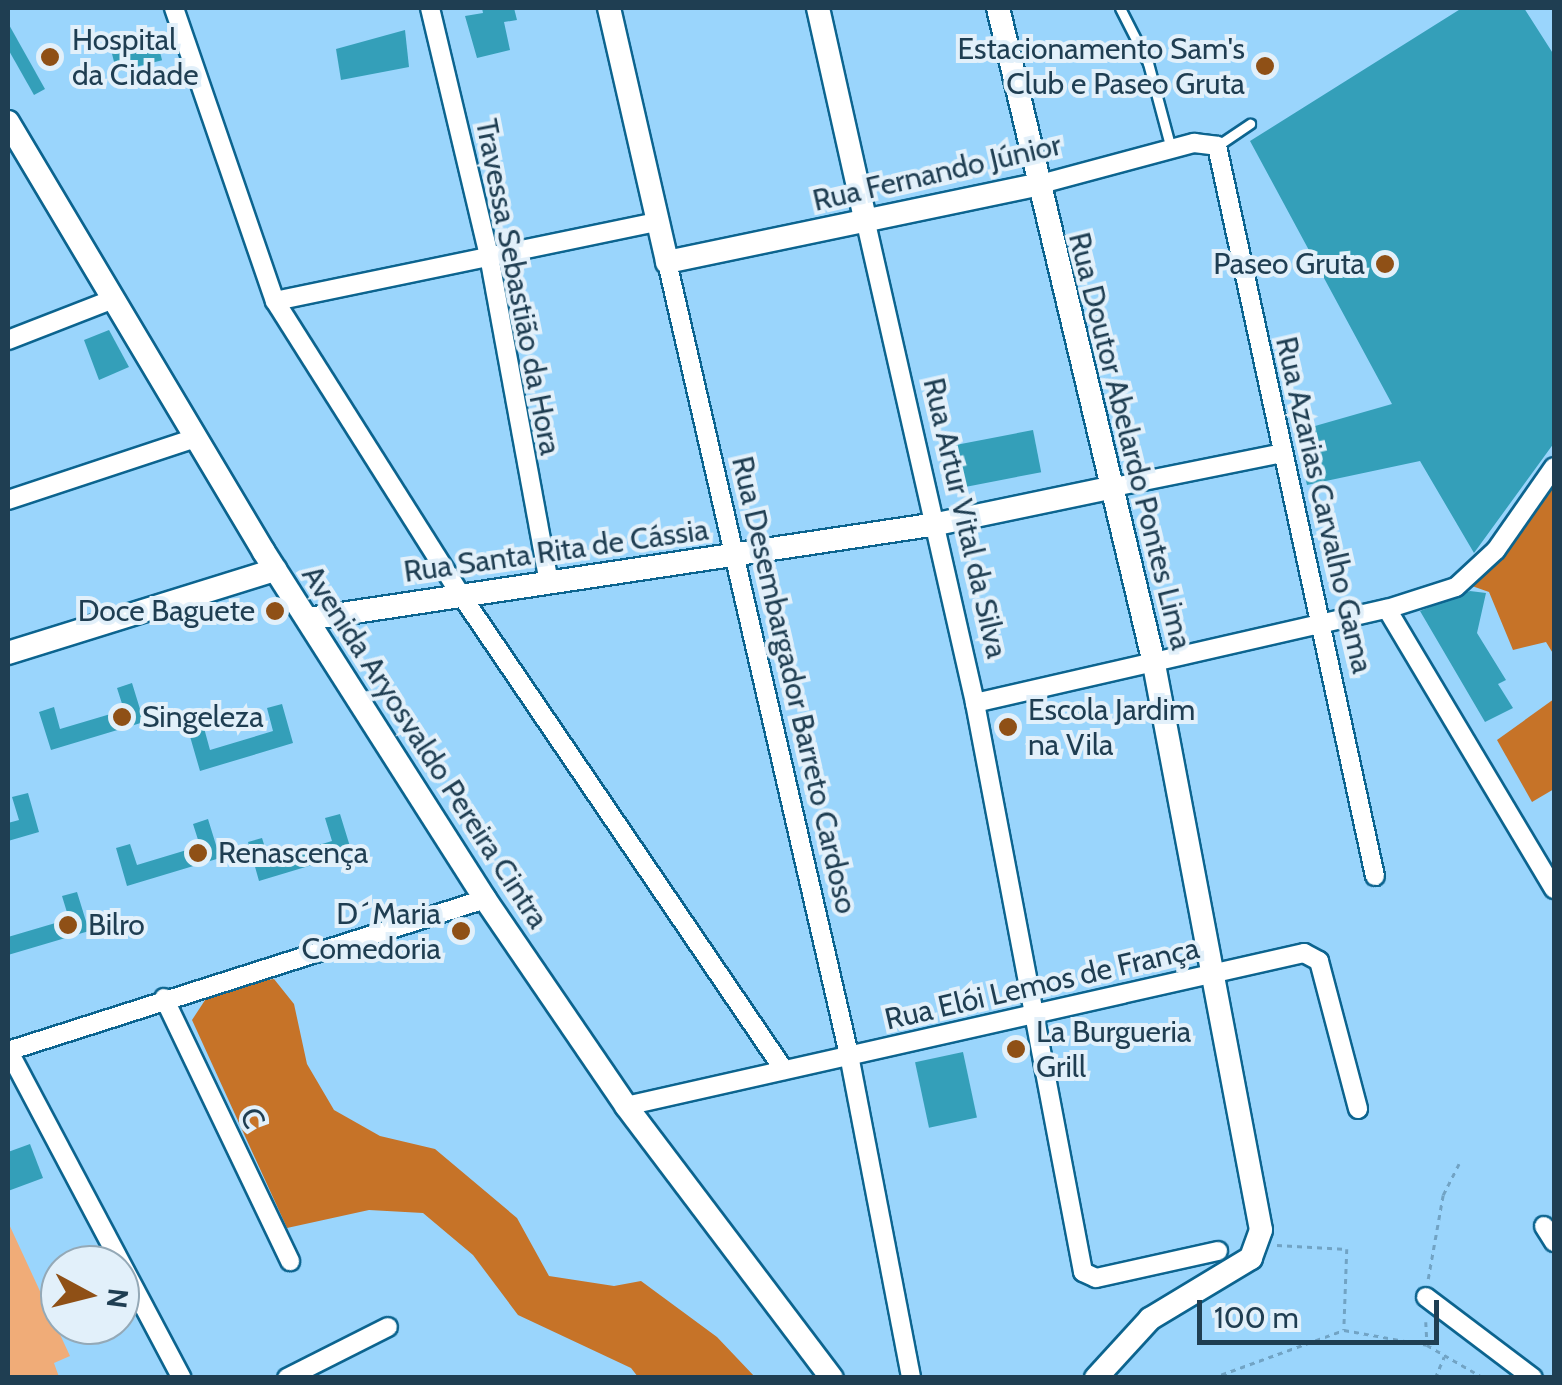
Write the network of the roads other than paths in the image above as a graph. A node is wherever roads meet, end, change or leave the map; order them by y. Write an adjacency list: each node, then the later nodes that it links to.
1 (174, 8): 17 (street)
2 (430, 8): 14 (street, Travessa Sebastião da Hora)
3 (609, 8): 12 (main road, Rua Desembargador Barreto Cardoso)
4 (818, 8): 13 (main road, Rua Artur Vital da Silva)
5 (998, 8): 11 (main road, Rua Doutor Abelardo Pontes Lima)
6 (1120, 8): 10 (lane)
7 (8, 122): 16 (main road, Avenida Aryosvaldo Pereira Cintra)
8 (1250, 124): 9 (lane)
9 (1217, 146): 10 (street, Rua Fernando Júnior); 20 (street, Rua Azarias Carvalho Gama)
10 (1171, 150): 11 (street, Rua Fernando Júnior)
11 (1036, 185): 13 (main road, Rua Fernando Júnior); 22 (main road, Rua Doutor Abelardo Pontes Lima)
12 (656, 222): 14 (street); 15 (main road, Rua Desembargador Barreto Cardoso)
13 (866, 222): 15 (main road, Rua Fernando Júnior); 24 (street, Rua Artur Vital da Silva)
14 (489, 256): 17 (street); 27 (street, Travessa Sebastião da Hora)
15 (667, 262): 25 (street, Rua Desembargador Barreto Cardoso)
16 (111, 300): 18 (street); 19 (main road, Avenida Aryosvaldo Pereira Cintra)
17 (275, 301): 28 (street)
18 (8, 340)
19 (195, 438): 23 (street); 26 (main road, Avenida Aryosvaldo Pereira Cintra)
20 (1283, 453): 22 (street, Rua Santa Rita de Cássia); 31 (street, Rua Azarias Carvalho Gama)
21 (1554, 467): 29 (street)
22 (1114, 487): 24 (main road, Rua Santa Rita de Cássia); 33 (main road, Rua Doutor Abelardo Pontes Lima)
23 (8, 500)
24 (937, 524): 25 (main road, Rua Santa Rita de Cássia); 34 (street, Rua Artur Vital da Silva)
25 (734, 557): 27 (main road, Rua Santa Rita de Cássia); 42 (street, Rua Desembargador Barreto Cardoso)
26 (275, 570): 30 (main road, Avenida Aryosvaldo Pereira Cintra); 32 (main road)
27 (548, 579): 28 (main road, Rua Santa Rita de Cássia)
28 (460, 592): 30 (main road, Rua Santa Rita de Cássia); 43 (street)
29 (1387, 609): 31 (street); 36 (street)
30 (308, 620): 37 (main road, Avenida Aryosvaldo Pereira Cintra)
31 (1322, 623): 33 (street); 35 (street, Rua Azarias Carvalho Gama)
32 (8, 653)
33 (1153, 659): 34 (street); 38 (main road, Rua Doutor Abelardo Pontes Lima)
34 (975, 703): 40 (street, Rua Artur Vital da Silva)
35 (1375, 876)
36 (1554, 889)
37 (485, 898): 39 (street); 44 (main road, Avenida Aryosvaldo Pereira Cintra)
38 (1216, 974): 40 (street, Rua Elói Lemos de França); 45 (street, Rua Elói Lemos de França); 54 (main road, Rua Doutor Abelardo Pontes Lima)
39 (164, 998): 41 (street); 47 (street, C)
40 (1037, 1016): 42 (street, Rua Elói Lemos de França); 46 (street, Rua Artur Vital da Silva)
41 (8, 1051): 50 (street)
42 (849, 1054): 43 (street, Rua Elói Lemos de França); 53 (street, Rua Desembargador Barreto Cardoso)
43 (784, 1070): 44 (street, Rua Elói Lemos de França)
44 (626, 1106): 52 (main road, Avenida Aryosvaldo Pereira Cintra)
45 (1358, 1109)
46 (1218, 1251)
47 (290, 1261)
48 (1426, 1297): 55 (street)
49 (388, 1326): 51 (street)
50 (182, 1378)
51 (287, 1378)
52 (832, 1378)
53 (911, 1378)
54 (1096, 1378)
55 (1533, 1378)

